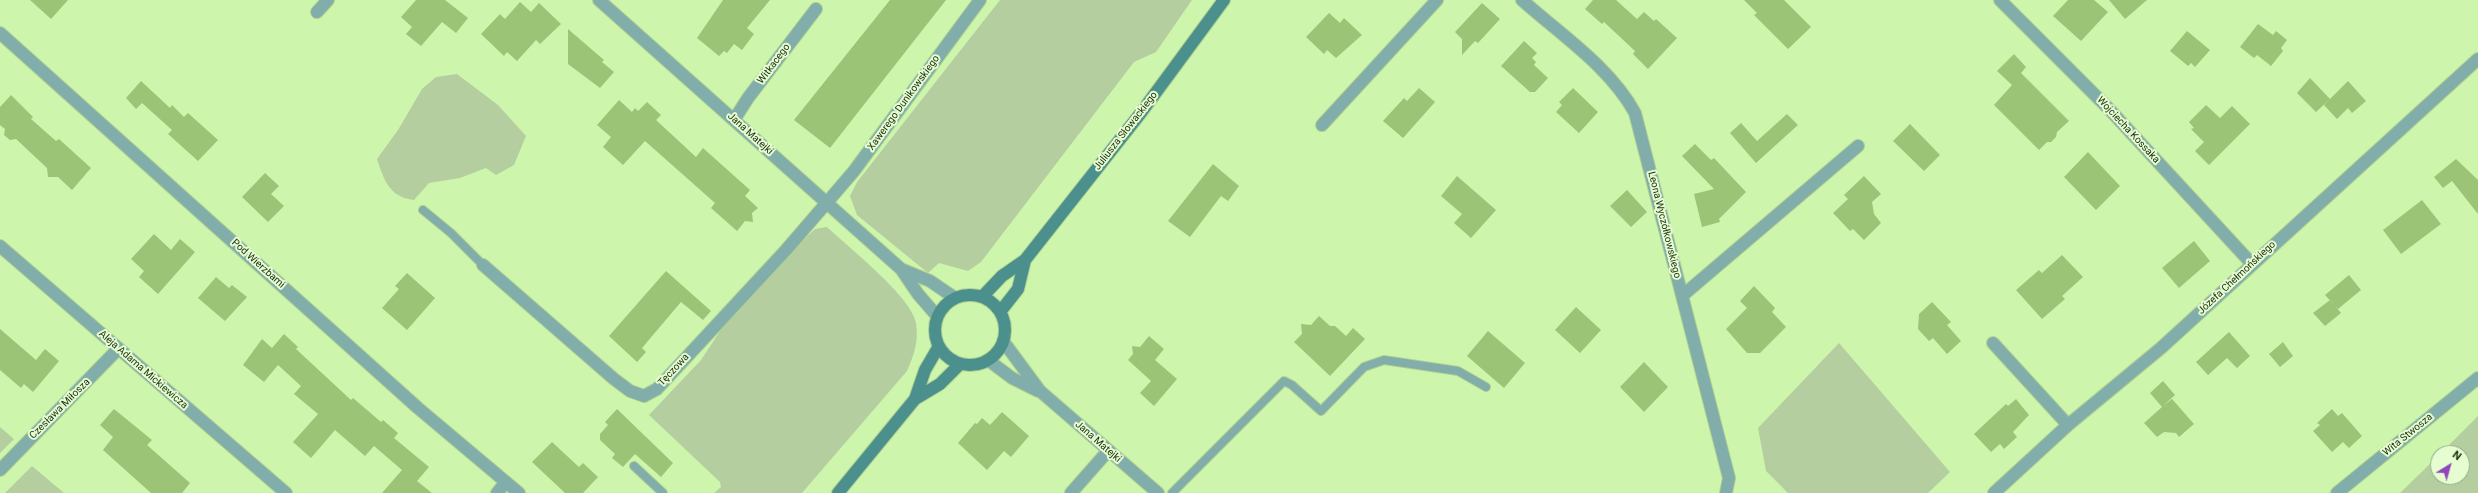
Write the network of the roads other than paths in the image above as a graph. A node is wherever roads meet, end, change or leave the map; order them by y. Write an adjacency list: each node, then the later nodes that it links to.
1 (328, 0): 9 (street)
2 (599, 0): 12 (street, Jana Matejki)
3 (980, 0): 15 (street, Xawerego Dunikowskiego)
4 (1224, 0): 18 (street, Juliusza Słowackiego)
5 (1437, 0): 13 (street)
6 (1522, 0): 22 (street, Leona Wyczółkowskiego)
7 (2000, 0): 19 (street, Wojciecha Kossaka)
8 (816, 9): 12 (street, Witkacego)
9 (317, 12)
10 (0, 33): 41 (street, Pod Wierzbami)
11 (2478, 59): 19 (street, Józefa Chełmońskiego)
12 (734, 120): 15 (street, Jana Matejki)
13 (1322, 125)
14 (1858, 146): 22 (street)
15 (825, 203): 20 (street, Tęczowa); 21 (street, Jana Matejki)
16 (423, 210): 20 (lane)
17 (0, 246): 30 (street, Aleja Adama Mickiewicza)
18 (1025, 260): 23 (street, Juliusza Słowackiego); 25 (street, Juliusza Słowackiego)
19 (2252, 264): 37 (street, Józefa Chełmońskiego)
20 (483, 266)
21 (901, 269): 24 (street, Jana Matejki); 26 (street, Jana Matejki)
22 (1682, 296): 50 (street, Leona Wyczółkowskiego)
23 (982, 297): 24 (street); 25 (street)
24 (955, 298): 26 (street)
25 (1000, 312): 27 (street)
26 (937, 316): 29 (street)
27 (1003, 341): 31 (street); 35 (street, Jana Matejki)
28 (1993, 343): 37 (street)
29 (939, 346): 32 (street); 36 (street)
30 (118, 349): 40 (street, Czesława Miłosza); 42 (street, Aleja Adama Mickiewicza)
31 (988, 360): 32 (street); 35 (street, Jana Matejki)
32 (960, 364): 36 (street)
33 (2478, 378): 52 (street, Wita Stwosza)
34 (1486, 388): 49 (lane)
35 (1040, 391): 38 (street, Jana Matejki)
36 (915, 399): 46 (street)
37 (2068, 425): 51 (street, Józefa Chełmońskiego)
38 (1108, 451): 47 (street); 48 (street, Jana Matejki)
39 (634, 466): 45 (lane)
40 (0, 470)
41 (506, 482): 43 (street); 44 (street, Pod Wierzbami)
42 (286, 493)
43 (497, 493)
44 (519, 493)
45 (663, 493)
46 (838, 493)
47 (1072, 493)
48 (1158, 493)
49 (1172, 493)
50 (1726, 493)
51 (1994, 493)
52 (2338, 493)

